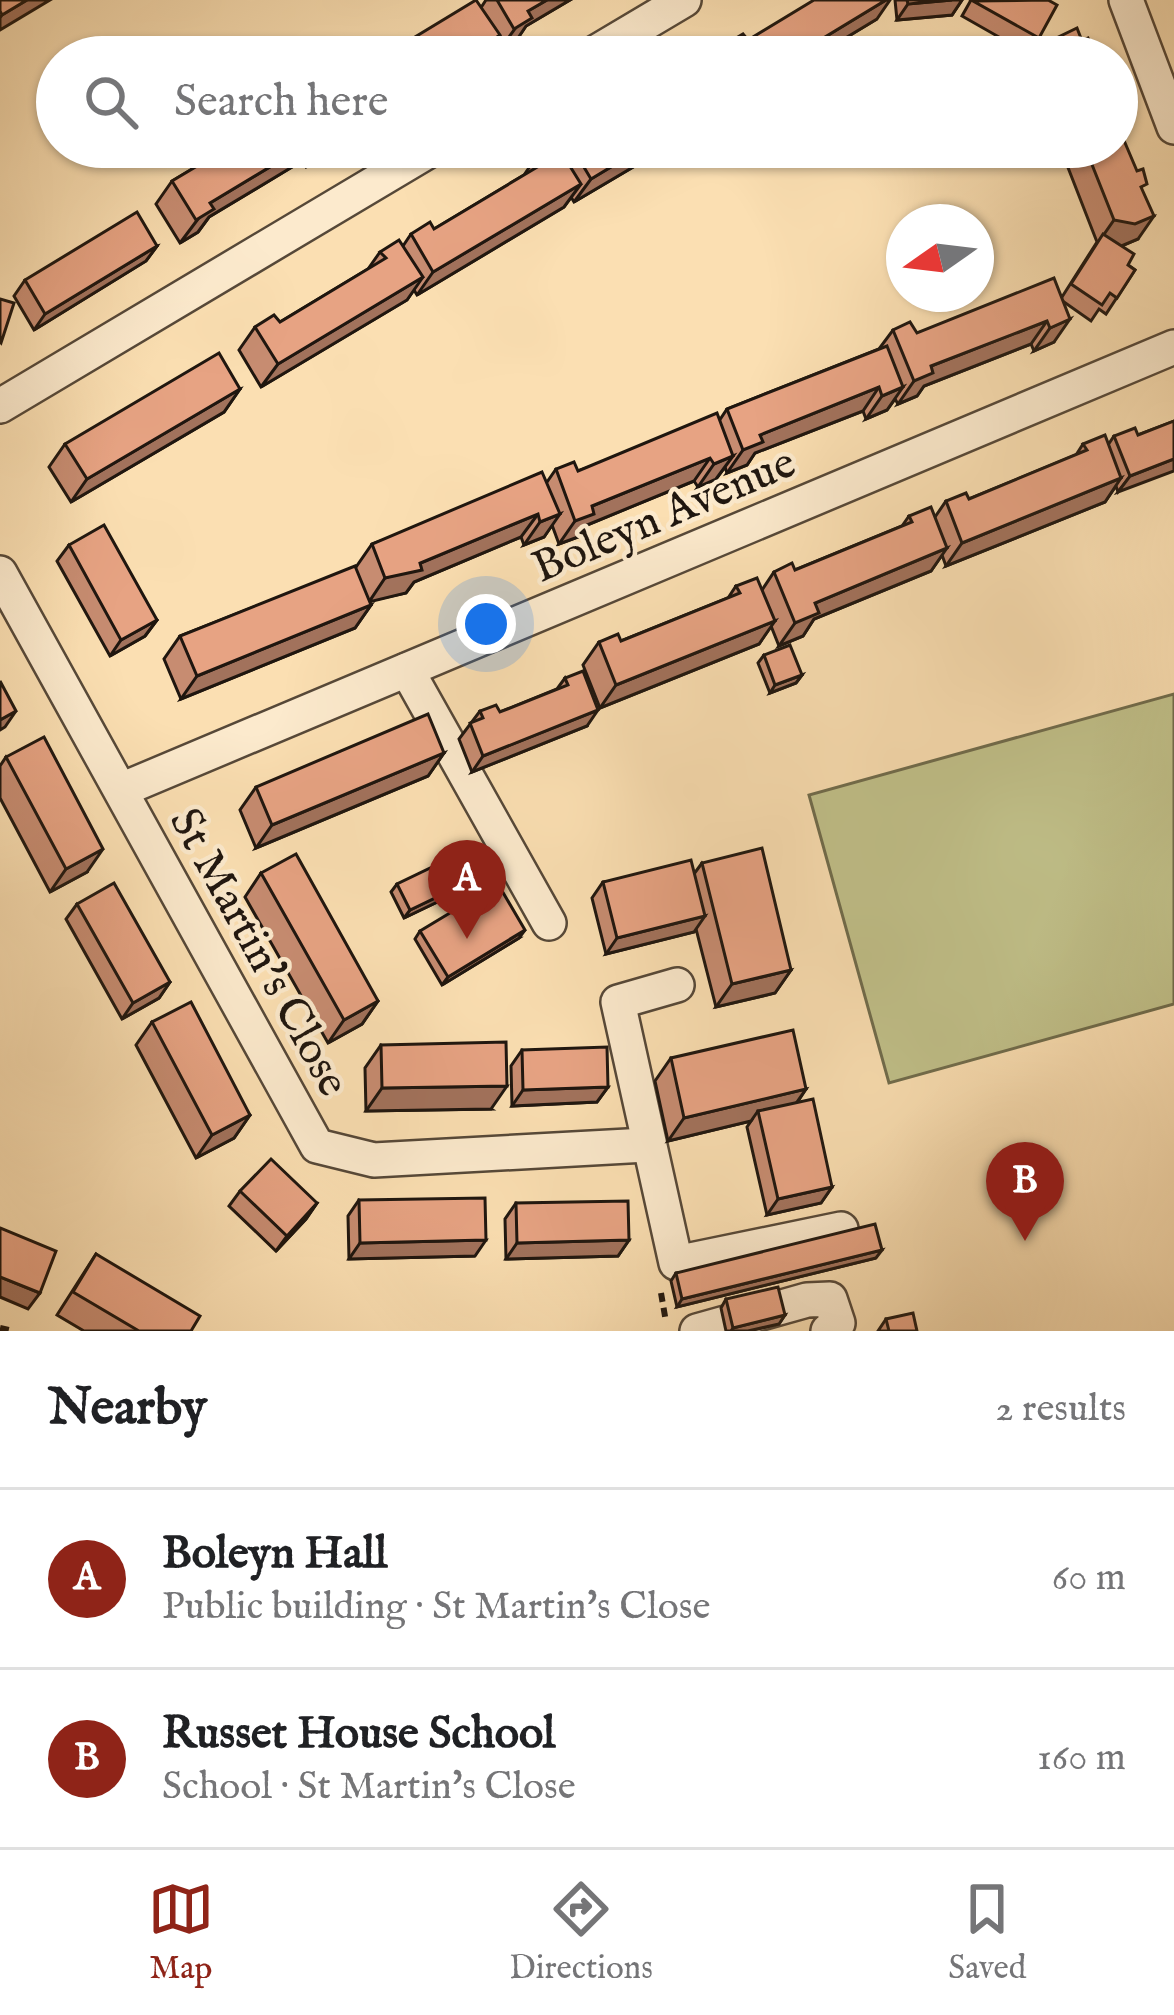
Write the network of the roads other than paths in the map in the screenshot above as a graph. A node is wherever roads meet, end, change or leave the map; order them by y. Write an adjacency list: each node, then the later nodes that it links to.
1 (684, 0): 3 (street)
2 (1126, 0): 4 (street)
3 (623, 36)
4 (1174, 127)
5 (400, 168): 7 (street)
6 (1174, 347): 9 (street, Boleyn Avenue)
7 (0, 406)
8 (0, 573): 10 (street, St Martin's Close)
9 (407, 670): 10 (street, Boleyn Avenue); 11 (street)
10 (121, 790): 13 (street, St Martin's Close)
11 (550, 923)
12 (677, 985): 13 (street)
13 (646, 1145): 14 (street)
14 (841, 1229)
15 (697, 1331): 16 (street)
16 (828, 1331)

